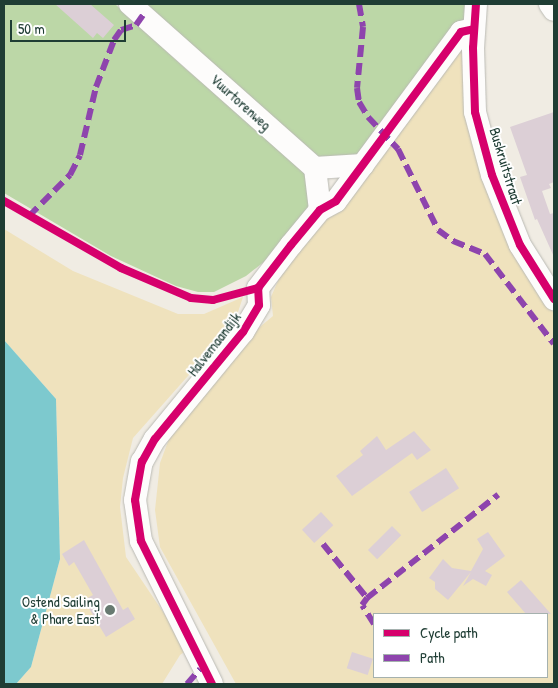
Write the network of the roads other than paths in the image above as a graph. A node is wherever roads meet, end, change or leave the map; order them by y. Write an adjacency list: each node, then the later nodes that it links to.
1 (130, 4): 5 (street, Vuurtorenweg)
2 (476, 4): 3 (street, Buskruitstraat)
3 (474, 28): 4 (street, Halvemaandijk); 7 (street, Buskruitstraat)
4 (363, 165): 5 (street); 6 (street, Halvemaandijk)
5 (315, 168): 6 (street)
6 (320, 210): 8 (street, Halvemaandijk)
7 (554, 300)
8 (208, 675)

